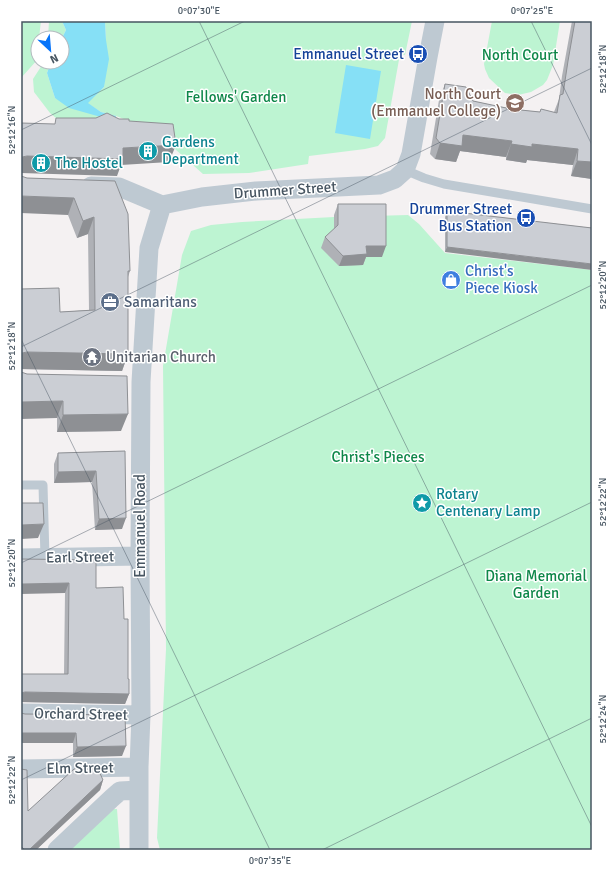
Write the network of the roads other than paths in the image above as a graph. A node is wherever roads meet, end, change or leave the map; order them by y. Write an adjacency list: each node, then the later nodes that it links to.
1 (435, 21): 2 (street)
2 (405, 170): 4 (street, Drummer Street); 5 (lane)
3 (74, 186): 4 (street)
4 (162, 205): 7 (street, Emmanuel Road)
5 (592, 209)
6 (21, 485): 9 (lane)
7 (140, 556): 9 (street, Earl Street); 11 (street, Emmanuel Road)
8 (21, 558): 9 (street, Earl Street)
9 (45, 558)
10 (21, 713): 11 (street, Orchard Street)
11 (141, 715): 12 (street, Emmanuel Road)
12 (140, 767): 13 (street, Elm Street); 14 (street, Emmanuel Road)
13 (21, 769)
14 (139, 790): 15 (street); 16 (street, Emmanuel Road)
15 (57, 850)
16 (139, 850)

